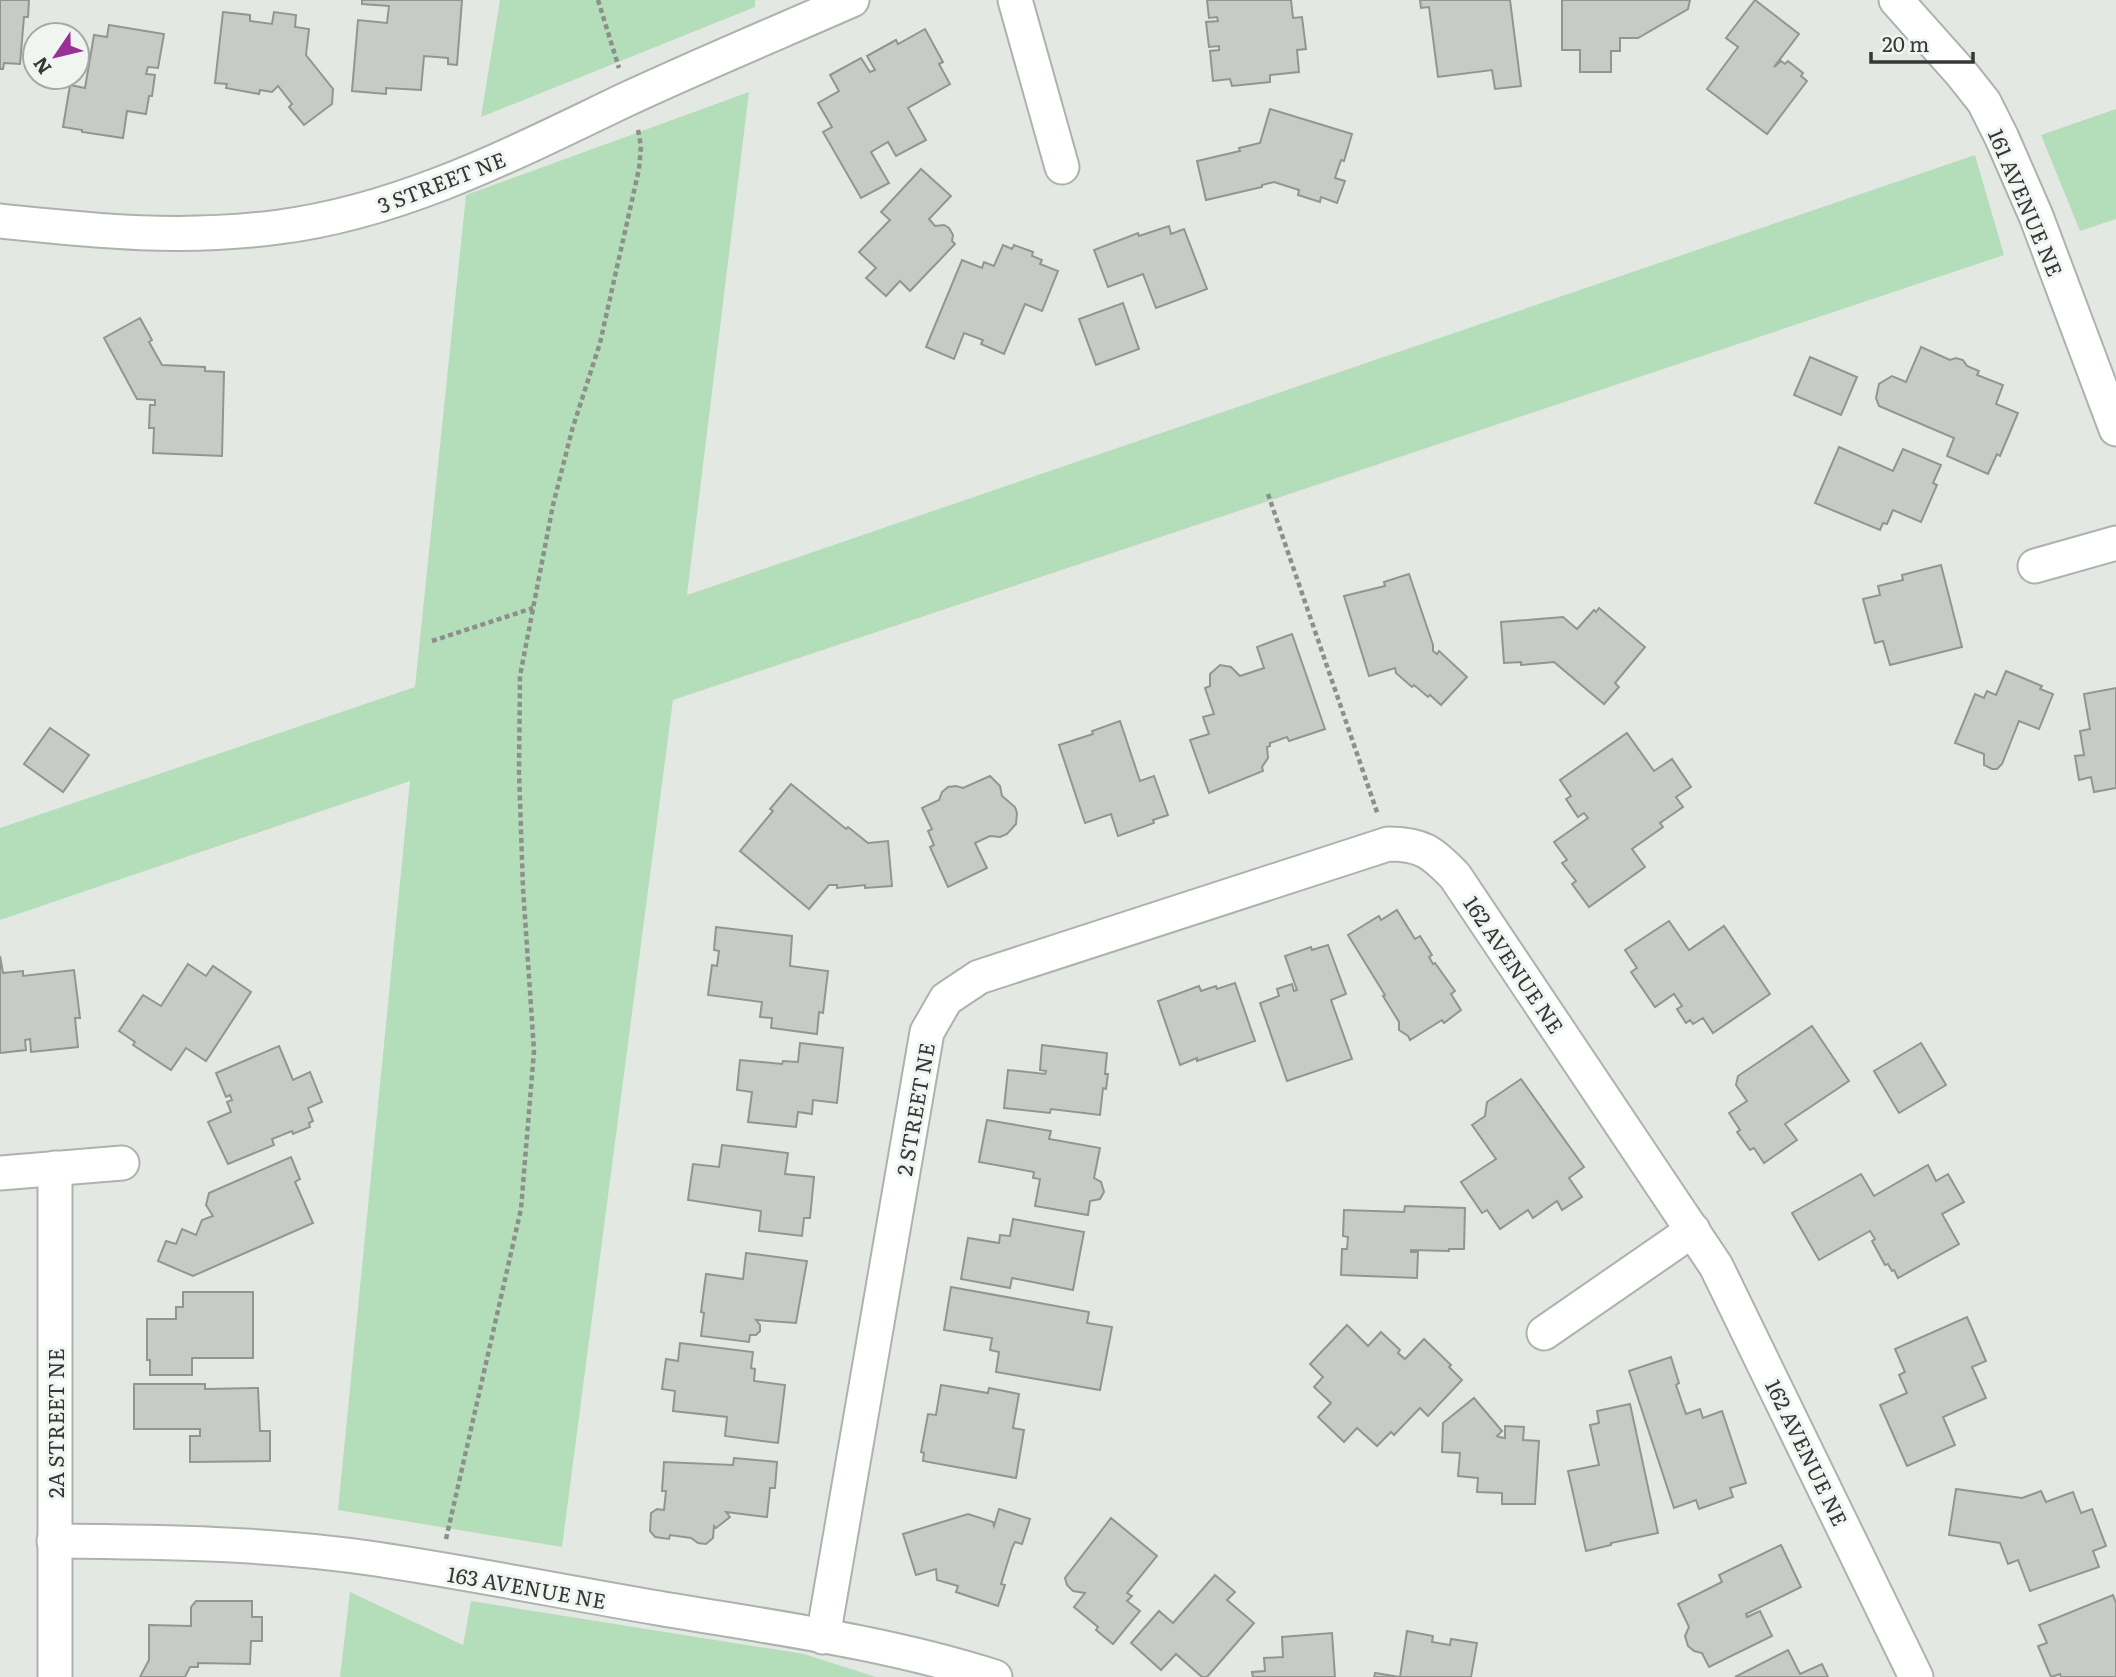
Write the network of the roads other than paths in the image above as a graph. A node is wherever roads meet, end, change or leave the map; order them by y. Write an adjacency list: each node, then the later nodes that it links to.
1 (852, 0): 5 (street, 3 STREET NE)
2 (1015, 0): 4 (street)
3 (1896, 0): 6 (street, 161 AVENUE NE)
4 (1062, 167)
5 (0, 221)
6 (2116, 429)
7 (2116, 543): 8 (street)
8 (2035, 566)
9 (1421, 847): 13 (street, 162 AVENUE NE); 16 (street, 2 STREET NE)
10 (122, 1163): 11 (street)
11 (55, 1168): 12 (street); 15 (street, 2A STREET NE)
12 (0, 1173)
13 (1693, 1230): 14 (street); 19 (street, 162 AVENUE NE)
14 (1544, 1333)
15 (54, 1541): 16 (street, 163 AVENUE NE); 17 (street, 2A STREET NE)
16 (823, 1637): 18 (street, 163 AVENUE NE)
17 (55, 1677)
18 (995, 1677)
19 (1916, 1677)

